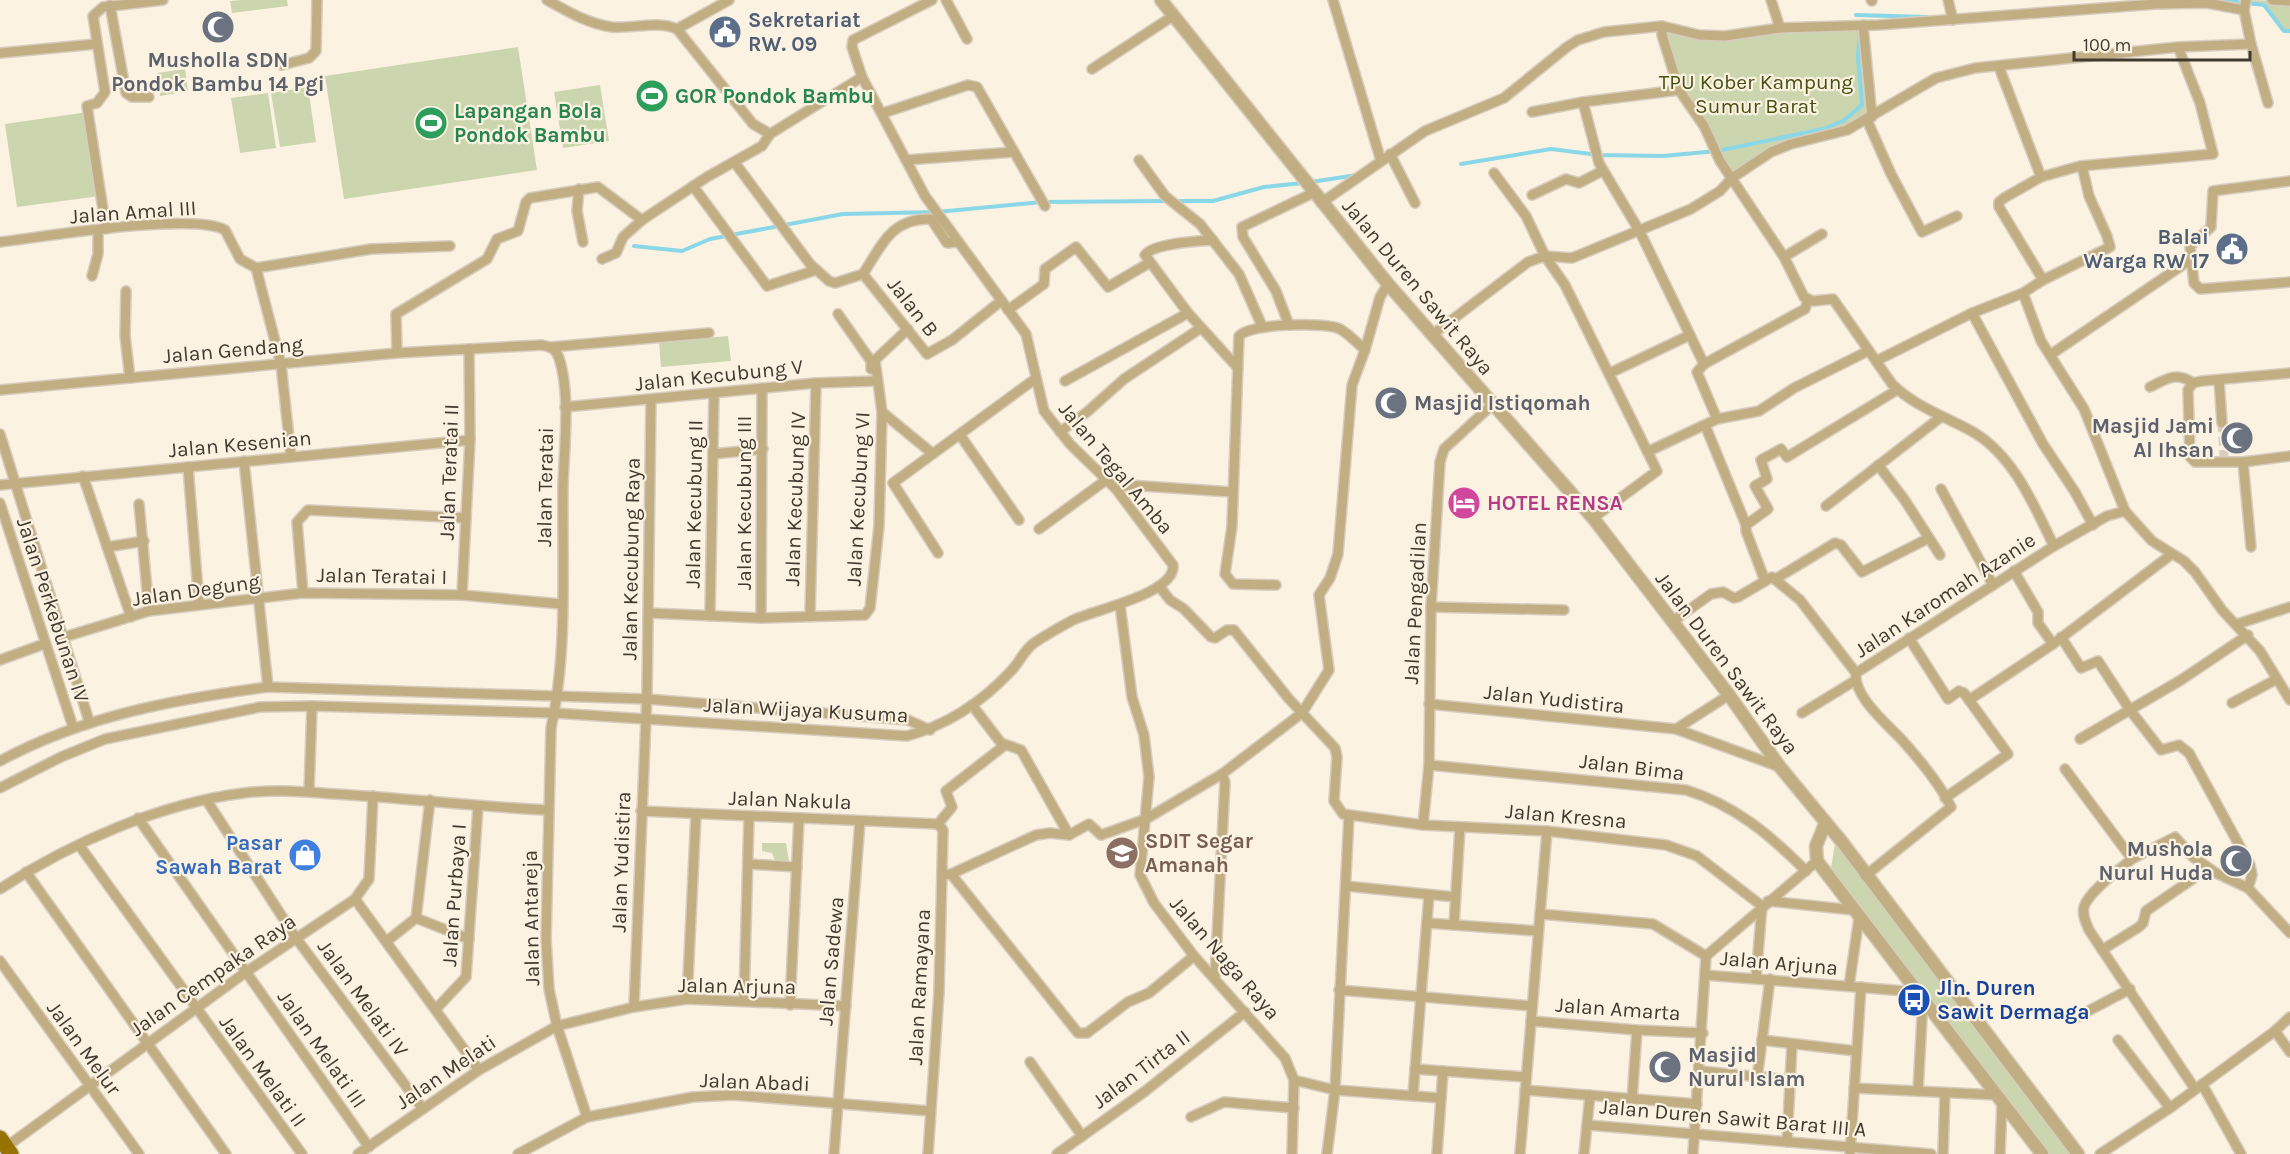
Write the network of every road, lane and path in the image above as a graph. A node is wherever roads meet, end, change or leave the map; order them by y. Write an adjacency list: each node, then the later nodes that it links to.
1 (163, 0): 12 (street)
2 (317, 0): 29 (street)
3 (547, 0): 15 (street)
4 (729, 0): 23 (street)
5 (932, 0): 32 (street, Jalan Tegal Amba)
6 (946, 0): 24 (street)
7 (1161, 0): 18 (street, Jalan Duren Sawit Raya)
8 (1333, 0): 46 (street)
9 (1771, 0): 22 (street)
10 (1948, 0): 19 (street)
11 (2272, 0): 13 (street)
12 (143, 1): 16 (street)
13 (2290, 1)
14 (2155, 2): 17 (street); 19 (street)
15 (563, 3): 23 (street)
16 (110, 5): 25 (street); 34 (street)
17 (2246, 5): 26 (street)
18 (1173, 16): 31 (street); 55 (street, Jalan Duren Sawit Raya)
19 (1953, 20): 20 (street)
20 (1863, 25): 22 (street); 39 (street)
21 (1662, 26): 22 (street); 33 (street); 42 (street)
22 (1780, 27)
23 (677, 29): 40 (street)
24 (967, 39)
25 (96, 44): 28 (street); 61 (street)
26 (2251, 44): 27 (street); 36 (street)
27 (2178, 47): 30 (street); 47 (street)
28 (0, 53)
29 (282, 65)
30 (1999, 67): 39 (street); 50 (street)
31 (1092, 69)
32 (865, 82): 38 (street, Jalan Tegal Amba); 40 (street)
33 (1679, 90): 35 (street); 51 (street)
34 (149, 97)
35 (1583, 102): 37 (street); 48 (street)
36 (2268, 104)
37 (1532, 112)
38 (882, 113): 41 (street); 43 (street, Jalan Tegal Amba)
39 (1869, 118): 51 (street); 59 (street)
40 (770, 134): 45 (street)
41 (1014, 152): 43 (street); 58 (street)
42 (1390, 154): 46 (street); 57 (street)
43 (906, 160): 67 (street, Jalan Tegal Amba)
44 (1140, 160): 64 (street)
45 (735, 163): 53 (street); 75 (street)
46 (1374, 166): 55 (street)
47 (2082, 166): 50 (street); 78 (street)
48 (1602, 171): 56 (street); 62 (street)
49 (1494, 173): 69 (street)
50 (2041, 177): 78 (street)
51 (1732, 178): 62 (street); 70 (street)
52 (2290, 182): 72 (street)
53 (693, 186): 60 (street); 75 (street)
54 (579, 189): 60 (street); 66 (street); 100 (street)
55 (1314, 194): 80 (street, Jalan Duren Sawit Raya); 89 (street)
56 (1532, 195)
57 (1415, 203)
58 (1045, 206)
59 (1957, 216)
60 (642, 220): 71 (street)
61 (102, 230): 65 (street, Jalan Amal III); 74 (street, Jalan Amal III); 77 (street)
62 (1640, 231): 69 (street); 95 (street)
63 (1822, 234): 70 (street)
64 (1213, 240): 73 (street); 90 (street)
65 (0, 242)
66 (583, 242)
67 (957, 242): 76 (street); 84 (street, Jalan Tegal Amba)
68 (450, 246): 74 (street)
69 (1545, 256): 94 (street); 106 (street)
70 (1784, 257): 83 (street)
71 (603, 259)
72 (2190, 260): 79 (street); 101 (street)
73 (1149, 263): 85 (street); 88 (street)
74 (256, 270): 104 (street)
75 (816, 270): 76 (street, Jalan B)
76 (863, 274): 91 (street, Jalan B)
77 (92, 276)
78 (2043, 280): 82 (street)
79 (2290, 282)
80 (1388, 284): 94 (street, Jalan Duren Sawit Raya); 98 (street)
81 (126, 291): 108 (street)
82 (2023, 292): 86 (street); 101 (street)
83 (1808, 300): 99 (street); 103 (street)
84 (1001, 301): 85 (street, Jalan Tegal Amba); 91 (street, Jalan B)
85 (1008, 310): 109 (street, Jalan Tegal Amba)
86 (1972, 313): 102 (street); 157 (street)
87 (838, 314): 111 (street)
88 (1188, 314): 92 (street); 112 (street)
89 (1289, 325): 90 (street); 98 (street)
90 (1262, 326): 105 (street)
91 (908, 328): 111 (street)
92 (1201, 328): 105 (street); 128 (street)
93 (709, 333): 96 (street)
94 (1432, 335): 121 (street, Jalan Duren Sawit Raya)
95 (1690, 335): 103 (street); 106 (street)
96 (551, 347): 97 (street); 122 (street, Jalan Teratai)
97 (469, 349): 100 (street, Jalan Gendang); 131 (street, Jalan Teratai II)
98 (1365, 350): 211 (street)
99 (1868, 351): 102 (street); 125 (street)
100 (397, 353): 104 (street, Jalan Gendang)
101 (2050, 355): 152 (street)
102 (1876, 362): 118 (street)
103 (1704, 363): 125 (street)
104 (281, 364): 108 (street, Jalan Gendang); 137 (street)
105 (1238, 368): 148 (street)
106 (1610, 373): 133 (street)
107 (2290, 373): 110 (street)
108 (130, 378): 117 (street, Jalan Gendang)
109 (1035, 379): 128 (street, Jalan Tegal Amba); 130 (street)
110 (2219, 380): 114 (street); 126 (street)
111 (874, 381): 113 (street, Jalan Kecubung V); 123 (street, Jalan Kecubung VI)
112 (1065, 381)
113 (816, 383): 116 (street, Jalan Kecubung V); 185 (street, Jalan Kecubung IV)
114 (2193, 383): 115 (street); 139 (street)
115 (2150, 387)
116 (762, 388): 119 (street, Jalan Kecubung V); 132 (street, Jalan Kecubung III)
117 (0, 390)
118 (1897, 390): 124 (street); 156 (street)
119 (714, 393): 120 (street, Jalan Kecubung V); 134 (street, Jalan Kecubung II)
120 (651, 400): 122 (street, Jalan Kecubung V); 183 (street, Jalan Kecubung Raya)
121 (1493, 404): 154 (street, Jalan Duren Sawit Raya); 179 (street, Jalan Pengadilan)
122 (564, 407): 177 (street, Jalan Teratai)
123 (882, 412): 135 (street); 185 (street, Jalan Kecubung VI)
124 (1941, 417): 140 (street); 161 (street)
125 (1717, 419): 127 (street)
126 (2222, 423)
127 (1705, 425): 133 (street); 156 (street)
128 (1060, 432): 143 (street, Jalan Tegal Amba)
129 (0, 434): 144 (street)
130 (960, 435): 135 (street); 155 (street)
131 (470, 440): 137 (street, Jalan Kesenian); 153 (street, Jalan Teratai II)
132 (763, 449): 134 (street); 187 (street, Jalan Kecubung III)
133 (1649, 451): 154 (street)
134 (713, 454): 184 (street, Jalan Kecubung II)
135 (933, 454): 164 (street)
136 (2290, 456): 139 (street)
137 (291, 457): 138 (street, Jalan Kesenian)
138 (244, 461): 141 (street, Jalan Kesenian); 175 (street)
139 (2243, 462): 163 (street)
140 (1878, 465): 151 (street); 159 (street)
141 (188, 467): 142 (street, Jalan Kesenian); 176 (street)
142 (83, 476): 144 (street, Jalan Kesenian); 162 (street)
143 (1106, 480): 146 (street, Jalan Tegal Amba); 158 (street)
144 (14, 484): 145 (street, Jalan Kesenian); 191 (street)
145 (0, 485)
146 (1116, 489): 148 (street); 172 (street, Jalan Tegal Amba)
147 (1941, 489): 171 (street)
148 (1232, 492): 170 (street)
149 (0, 503): 194 (street, Jalan Perkebunan IV)
150 (139, 504): 160 (street)
151 (1826, 506)
152 (2125, 511): 157 (street, Jalan Karomah Azanie); 165 (street)
153 (466, 518): 173 (street, Jalan Teratai I); 174 (street, Jalan Teratai II)
154 (1593, 518): 188 (street, Jalan Duren Sawit Raya)
155 (1019, 520)
156 (1746, 525): 169 (street)
157 (2093, 525): 161 (street, Jalan Karomah Azanie)
158 (1039, 529)
159 (1929, 538): 166 (street); 168 (street)
160 (144, 542): 162 (street); 182 (street)
161 (2054, 546): 167 (street, Jalan Karomah Azanie)
162 (107, 547): 186 (street)
163 (2251, 547)
164 (938, 553)
165 (2172, 554): 189 (street); 193 (street)
166 (1940, 555)
167 (2014, 571): 171 (street, Jalan Karomah Azanie); 193 (street)
168 (1777, 578): 169 (street); 196 (street)
169 (1765, 580): 188 (street)
170 (1276, 585)
171 (1993, 585): 192 (street, Jalan Karomah Azanie)
172 (1159, 586): 178 (street); 211 (street)
173 (303, 592): 174 (street, Jalan Teratai I); 175 (street, Jalan Degung)
174 (462, 595): 177 (street, Jalan Teratai I)
175 (260, 599): 176 (street, Jalan Degung); 198 (street)
176 (200, 603): 182 (street, Jalan Degung)
177 (561, 604): 201 (street, Jalan Teratai)
178 (1120, 605): 207 (street); 239 (street, Jalan Naga Raya)
179 (1431, 607): 181 (street); 206 (street, Jalan Pengadilan)
180 (2290, 607): 189 (street)
181 (1564, 610)
182 (149, 611): 186 (street, Jalan Degung)
183 (649, 613): 184 (street); 202 (street, Jalan Kecubung Raya)
184 (710, 616): 187 (street)
185 (810, 616): 187 (street)
186 (131, 617): 191 (street, Jalan Degung)
187 (761, 618)
188 (1672, 622): 200 (street, Jalan Duren Sawit Raya)
189 (2237, 624): 190 (street)
190 (2248, 635): 197 (street); 209 (street)
191 (62, 638): 214 (street)
192 (1909, 638): 196 (street, Jalan Karomah Azanie); 203 (street)
193 (2057, 640): 203 (street); 209 (street)
194 (44, 644): 195 (street); 215 (street, Jalan Perkebunan IV)
195 (0, 660)
196 (1856, 676): 212 (street, Jalan Karomah Azanie); 228 (street)
197 (2277, 679): 204 (street); 205 (street)
198 (268, 687): 199 (street, Jalan Wijaya Kusuma); 214 (street, Jalan Wijaya Kusuma)
199 (304, 687): 201 (street, Jalan Wijaya Kusuma); 208 (street)
200 (1729, 695): 216 (street); 222 (street, Jalan Duren Sawit Raya)
201 (558, 698): 202 (street, Jalan Wijaya Kusuma); 210 (street, Jalan Teratai)
202 (646, 699): 213 (street, Jalan Kecubung Raya); 217 (street, Jalan Wijaya Kusuma)
203 (1969, 700): 228 (street)
204 (2290, 700)
205 (2232, 703)
206 (1429, 704): 216 (street, Jalan Yudistira); 221 (street, Jalan Pengadilan)
207 (972, 705): 217 (street); 219 (street)
208 (309, 706): 210 (street, Jalan Wijaya Kusuma); 225 (street, Jalan Wijaya Kusuma); 226 (street)
209 (2130, 710): 218 (street); 258 (street)
210 (555, 713): 213 (street, Jalan Wijaya Kusuma); 232 (street, Jalan Antareja)
211 (1302, 713): 224 (street); 236 (street)
212 (1802, 713)
213 (646, 719): 217 (street, Jalan Wijaya Kusuma); 233 (street, Jalan Yudistira)
214 (89, 721): 215 (street, Jalan Wijaya Kusuma)
215 (72, 727): 220 (street, Jalan Wijaya Kusuma)
216 (1676, 729): 222 (street, Jalan Yudistira)
217 (930, 730)
218 (2080, 739)
219 (1005, 745): 241 (street); 246 (street)
220 (0, 761)
221 (1429, 765): 243 (street, Jalan Pengadilan); 253 (street, Jalan Bima)
222 (1780, 767): 242 (street, Jalan Duren Sawit Raya)
223 (2065, 769): 248 (street)
224 (1222, 774): 239 (street); 280 (street)
225 (0, 788)
226 (309, 792): 227 (street); 230 (street)
227 (374, 796): 229 (street); 262 (street, Jalan Cempaka Raya)
228 (1945, 798): 256 (street)
229 (430, 800): 231 (street); 266 (street)
230 (207, 801): 237 (street); 271 (street, Jalan Melati IV)
231 (478, 807): 232 (street); 272 (street, Jalan Purbaya I)
232 (549, 810): 301 (street, Jalan Antareja)
233 (641, 811): 234 (street, Jalan Nakula); 294 (street, Jalan Yudistira)
234 (696, 814): 235 (street, Jalan Nakula); 289 (street)
235 (749, 816): 238 (street, Jalan Nakula); 250 (street)
236 (1349, 816): 243 (street, Jalan Kresna); 257 (street)
237 (138, 818): 247 (street); 278 (street, Jalan Melati III)
238 (799, 818): 240 (street, Jalan Nakula); 252 (street)
239 (1146, 819): 246 (street); 275 (street, Jalan Naga Raya)
240 (860, 821): 241 (street, Jalan Nakula); 292 (street, Jalan Sadewa)
241 (938, 824): 255 (street, Jalan Ramayana)
242 (1825, 824): 249 (street); 256 (street, Jalan Duren Sawit Raya)
243 (1423, 825): 244 (street, Jalan Kresna)
244 (1460, 827): 245 (street, Jalan Kresna); 261 (street)
245 (1547, 831): 263 (street, Jalan Kresna); 264 (street)
246 (1069, 835): 255 (street)
247 (79, 845): 254 (street); 295 (street, Jalan Melati II)
248 (2132, 858): 251 (street); 274 (street)
249 (1817, 861): 253 (street); 265 (street)
250 (748, 864): 252 (street); 290 (street)
251 (2206, 866): 258 (street); 274 (street)
252 (797, 867): 291 (street)
253 (1806, 871): 263 (street)
254 (26, 872): 259 (street); 307 (street)
255 (947, 874): 275 (street); 337 (street, Jalan Ramayana)
256 (1865, 876): 367 (street, Jalan Duren Sawit Raya)
257 (1346, 886): 260 (street); 286 (street)
258 (2248, 888): 270 (street)
259 (0, 889)
260 (1430, 895): 261 (street); 267 (street)
261 (1455, 897): 268 (street)
262 (355, 899): 271 (street, Jalan Cempaka Raya); 273 (street)
263 (1765, 903): 265 (street); 276 (street); 281 (street)
264 (1540, 914): 269 (street); 276 (street, Jalan Arjuna)
265 (1856, 914): 283 (street); 287 (street)
266 (416, 918): 272 (street); 273 (street)
267 (1427, 923): 268 (street); 288 (street)
268 (1454, 925): 269 (street)
269 (1538, 931): 293 (street)
270 (2290, 933)
271 (296, 938): 278 (street, Jalan Cempaka Raya); 336 (street, Jalan Melati IV)
272 (470, 939): 296 (street, Jalan Purbaya I)
273 (387, 941): 296 (street)
274 (2102, 950): 285 (street)
275 (1194, 956): 280 (street, Jalan Naga Raya)
276 (1706, 956): 279 (street, Jalan Amarta)
277 (0, 962): 320 (street, Jalan Melur)
278 (246, 972): 295 (street, Jalan Cempaka Raya); 345 (street, Jalan Melati III)
279 (1706, 975): 281 (street, Jalan Arjuna); 304 (street, Jalan Amarta)
280 (1215, 977): 297 (street, Jalan Naga Raya)
281 (1756, 978): 282 (street, Jalan Arjuna)
282 (1770, 979): 283 (street, Jalan Arjuna); 305 (street)
283 (1849, 986): 284 (street, Jalan Arjuna)
284 (1861, 987): 287 (street, Jalan Arjuna); 309 (street)
285 (2130, 989): 299 (street); 321 (street)
286 (1339, 990): 288 (street); 323 (street)
287 (1920, 995): 325 (street); 330 (street)
288 (1420, 998): 293 (street); 312 (street)
289 (687, 999): 290 (street, Jalan Arjuna); 294 (street, Jalan Arjuna)
290 (744, 1000): 291 (street, Jalan Arjuna)
291 (790, 1005): 292 (street, Jalan Arjuna)
292 (846, 1006): 333 (street, Jalan Sadewa)
293 (1532, 1006): 300 (street)
294 (634, 1007): 301 (street, Jalan Arjuna)
295 (196, 1009): 307 (street, Jalan Cempaka Raya); 351 (street, Jalan Melati II)
296 (436, 1009): 313 (street)
297 (1245, 1012): 318 (street, Jalan Naga Raya); 342 (street, Jalan Tirta II)
298 (2290, 1017): 303 (street)
299 (2073, 1019)
300 (1531, 1021): 302 (street, Jalan Amarta); 316 (street)
301 (557, 1026): 313 (street, Jalan Melati); 338 (street, Jalan Antareja)
302 (1637, 1030): 304 (street, Jalan Amarta); 331 (street)
303 (2275, 1031): 310 (street); 321 (street)
304 (1703, 1033): 315 (street, Jalan Amarta)
305 (1762, 1040): 308 (street); 317 (street)
306 (2118, 1040): 335 (street)
307 (148, 1043): 320 (street, Jalan Cempaka Raya); 350 (street)
308 (1792, 1044): 309 (street); 319 (street)
309 (1856, 1051): 322 (street)
310 (2290, 1052)
311 (1030, 1062): 342 (street)
312 (1415, 1069): 314 (street); 327 (street)
313 (478, 1070): 336 (street, Jalan Melati)
314 (1443, 1071): 316 (street); 329 (street)
315 (1701, 1071): 317 (street); 332 (street, Jalan Amarta)
316 (1526, 1077): 324 (street)
317 (1757, 1079): 319 (street)
318 (1294, 1080): 323 (street); 334 (street, Jalan Naga Raya)
319 (1790, 1080): 343 (street)
320 (89, 1086): 344 (street, Jalan Cempaka Raya); 349 (street, Jalan Melur)
321 (2198, 1087): 335 (street); 369 (street)
322 (1854, 1088): 325 (street); 347 (street)
323 (1335, 1090): 327 (street); 358 (street)
324 (1525, 1090): 328 (street, Jalan Duren Sawit Barat III A); 360 (street)
325 (1918, 1091): 326 (street)
326 (1945, 1093): 330 (street); 364 (street)
327 (1413, 1095): 329 (street)
328 (1590, 1095): 331 (street); 340 (street, Jalan Duren Sawit Barat III A)
329 (1441, 1098): 359 (street)
330 (1999, 1098): 365 (street); 366 (street)
331 (1632, 1101): 332 (street)
332 (1697, 1104): 341 (street, Jalan Amarta)
333 (837, 1105): 337 (street, Jalan Abadi); 338 (street, Jalan Abadi); 354 (street)
334 (1294, 1107): 339 (street); 357 (street, Jalan Naga Raya)
335 (2170, 1108): 368 (street)
336 (423, 1109): 345 (street, Jalan Melati)
337 (930, 1111): 355 (street, Jalan Ramayana)
338 (587, 1117): 346 (street, Jalan Abadi)
339 (1191, 1117)
340 (1588, 1125): 341 (street, Jalan Duren Sawit Barat III A); 361 (street)
341 (1694, 1135): 343 (street, Jalan Duren Sawit Barat III A); 362 (street, Jalan Amarta)
342 (1082, 1136): 356 (street, Jalan Tirta II)
343 (1787, 1142): 347 (street, Jalan Duren Sawit Barat III A)
344 (6, 1146)
345 (369, 1147): 352 (street, Jalan Melati)
346 (530, 1150): 353 (street, Jalan Abadi)
347 (1850, 1150): 348 (street, Jalan Duren Sawit Barat III A)
348 (1910, 1153): 363 (street, Jalan Duren Sawit Barat III A)
349 (139, 1154)
350 (226, 1154)
351 (302, 1154)
352 (358, 1154)
353 (518, 1154)
354 (834, 1154)
355 (928, 1154)
356 (1057, 1154)
357 (1292, 1154)
358 (1327, 1154)
359 (1437, 1154)
360 (1520, 1154)
361 (1584, 1154)
362 (1694, 1154)
363 (1931, 1154)
364 (1943, 1154)
365 (2000, 1154)
366 (2042, 1154)
367 (2078, 1154)
368 (2100, 1154)
369 (2241, 1154)

